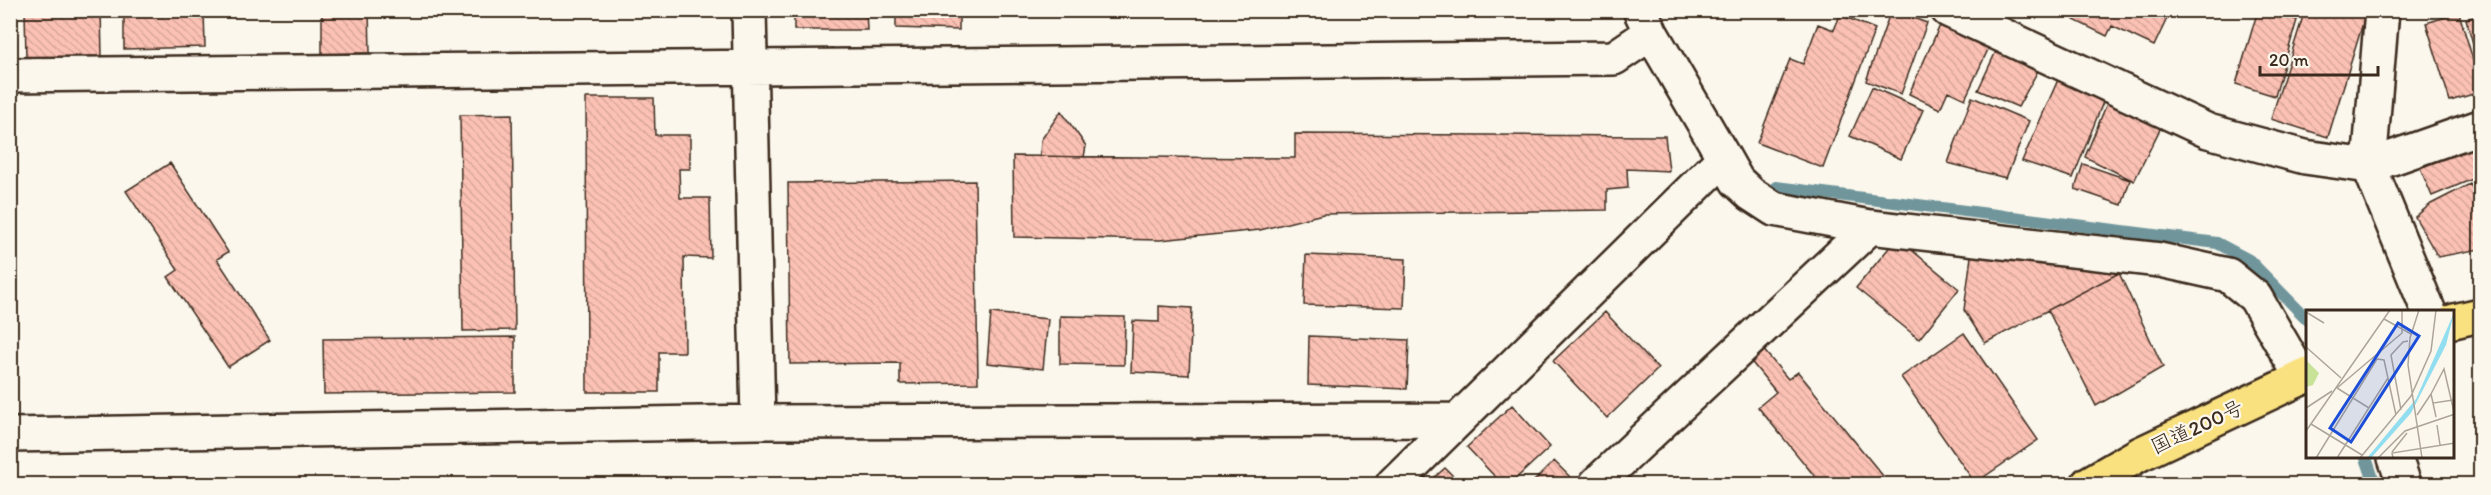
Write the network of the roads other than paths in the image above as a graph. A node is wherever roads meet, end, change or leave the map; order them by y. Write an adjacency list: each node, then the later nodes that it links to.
1 (749, 10): 5 (street)
2 (1948, 10): 9 (street)
3 (2382, 10): 9 (street)
4 (1645, 22): 5 (street); 8 (street)
5 (750, 68): 6 (street); 16 (street)
6 (10, 75)
7 (2481, 127): 9 (street)
8 (1724, 158): 10 (street); 15 (street)
9 (2369, 165): 11 (street)
10 (1870, 227): 14 (street); 20 (street)
11 (2428, 310)
12 (2481, 315): 13 (highway)
13 (2455, 321)
14 (2305, 376): 21 (highway, 国道200号)
15 (1458, 420): 16 (street); 19 (street)
16 (758, 422): 17 (street)
17 (10, 435)
18 (2395, 459): 22 (street)
19 (1393, 484)
20 (1596, 484)
21 (2088, 484)
22 (2404, 484)

